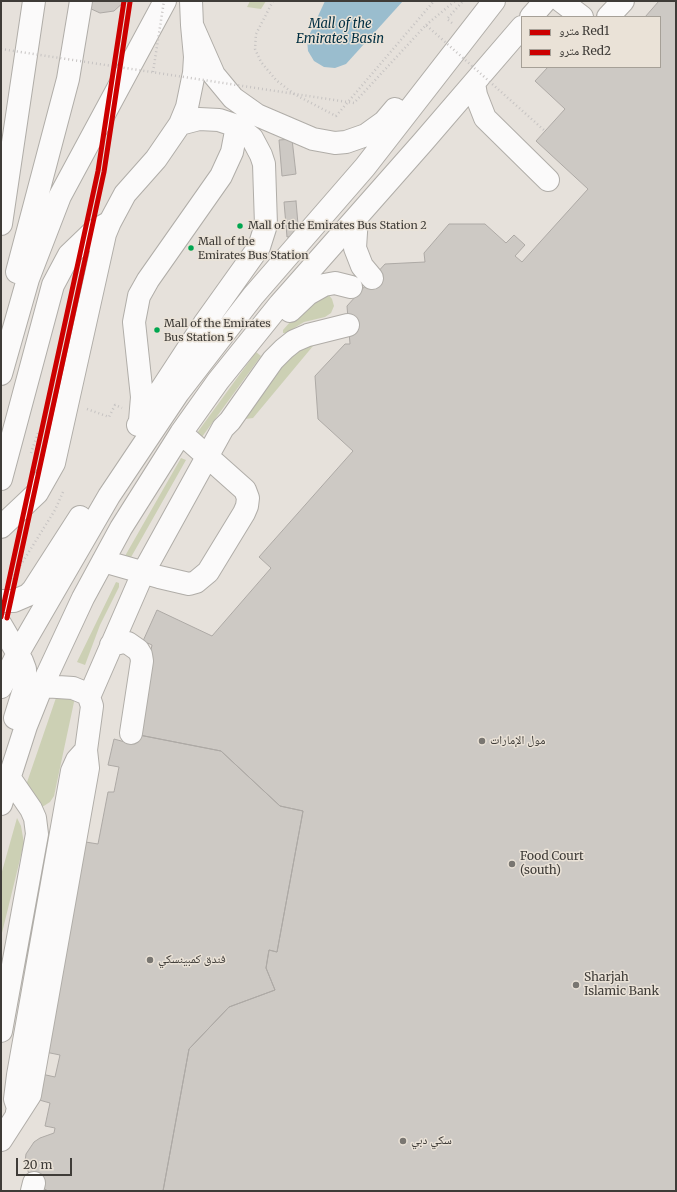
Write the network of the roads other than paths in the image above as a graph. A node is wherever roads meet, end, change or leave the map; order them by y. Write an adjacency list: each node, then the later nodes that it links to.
1 (34, 1): 23 (main road)
2 (81, 1): 29 (main road)
3 (165, 1): 30 (main road)
4 (191, 1): 12 (main road)
5 (494, 1): 14 (main road)
6 (545, 1): 9 (main road)
7 (561, 1): 10 (main road)
8 (623, 1): 11 (main road)
9 (532, 16)
10 (581, 16)
11 (609, 16)
12 (192, 25): 14 (main road); 17 (main road)
13 (521, 28): 15 (main road)
14 (469, 32): 24 (main road)
15 (474, 83): 16 (main road); 18 (main road)
16 (484, 118): 18 (main road); 20 (main road)
17 (180, 124): 19 (main road); 22 (main road)
18 (438, 124): 21 (main road)
19 (237, 126): 31 (main road); 31 (main road)
20 (548, 180)
21 (357, 217): 25 (main road); 26 (main road)
22 (110, 222): 34 (main road); 35 (main road)
23 (1, 224)
24 (309, 232): 25 (main road); 41 (main road)
25 (324, 254): 28 (main road); 28 (main road)
26 (372, 278)
27 (348, 325): 33 (main road)
28 (256, 333): 32 (main road)
29 (1, 334)
30 (1, 374)
31 (133, 416): 38 (main road)
32 (181, 433): 33 (main road); 36 (main road)
33 (211, 458): 37 (main road); 37 (main road)
34 (1, 479)
35 (1, 528)
36 (103, 561): 37 (main road); 42 (main road)
37 (148, 574): 40 (main road)
38 (1, 601)
39 (1, 625): 41 (main road)
40 (111, 645): 44 (main road); 45 (main road)
41 (18, 653): 43 (main road); 47 (main road)
42 (42, 686): 44 (main road); 47 (main road)
43 (1, 687)
44 (88, 697): 46 (main road)
45 (131, 733)
46 (86, 750): 50 (main road); 51 (main road)
47 (5, 767): 48 (main road); 49 (main road)
48 (1, 804)
49 (1, 1031)
50 (9, 1072): 51 (main road)
51 (10, 1113): 52 (main road)
52 (1, 1140)

